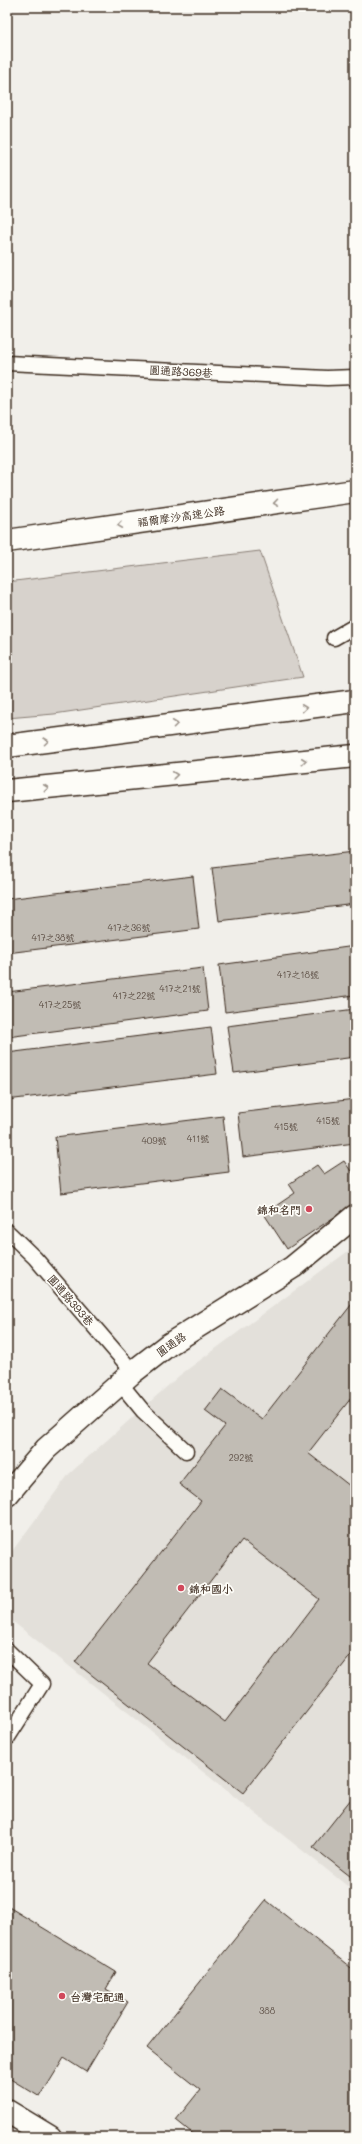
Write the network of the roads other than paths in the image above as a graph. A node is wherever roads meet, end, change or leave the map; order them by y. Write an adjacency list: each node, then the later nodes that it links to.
1 (7, 363): 2 (lane, 圓通路369巷)
2 (355, 377)
3 (355, 486): 5 (main road)
4 (355, 491): 5 (main road, 福爾摩沙高速公路)
5 (315, 497): 6 (main road, 福爾摩沙高速公路, one-way to 6)
6 (7, 541)
7 (355, 626): 8 (lane)
8 (334, 638)
9 (355, 701): 10 (main road, one-way to 9)
10 (7, 746)
11 (355, 756): 12 (main road, one-way to 11)
12 (7, 791)
13 (355, 1216): 15 (main road, 圓通路)
14 (7, 1231): 15 (lane, 圓通路393巷)
15 (127, 1378): 16 (lane, 圓通路393巷); 17 (main road, 圓通路)
16 (186, 1451)
17 (7, 1495)
18 (7, 1650): 19 (lane)
19 (7, 1738)
20 (7, 2111): 21 (main road)
21 (50, 2137)

